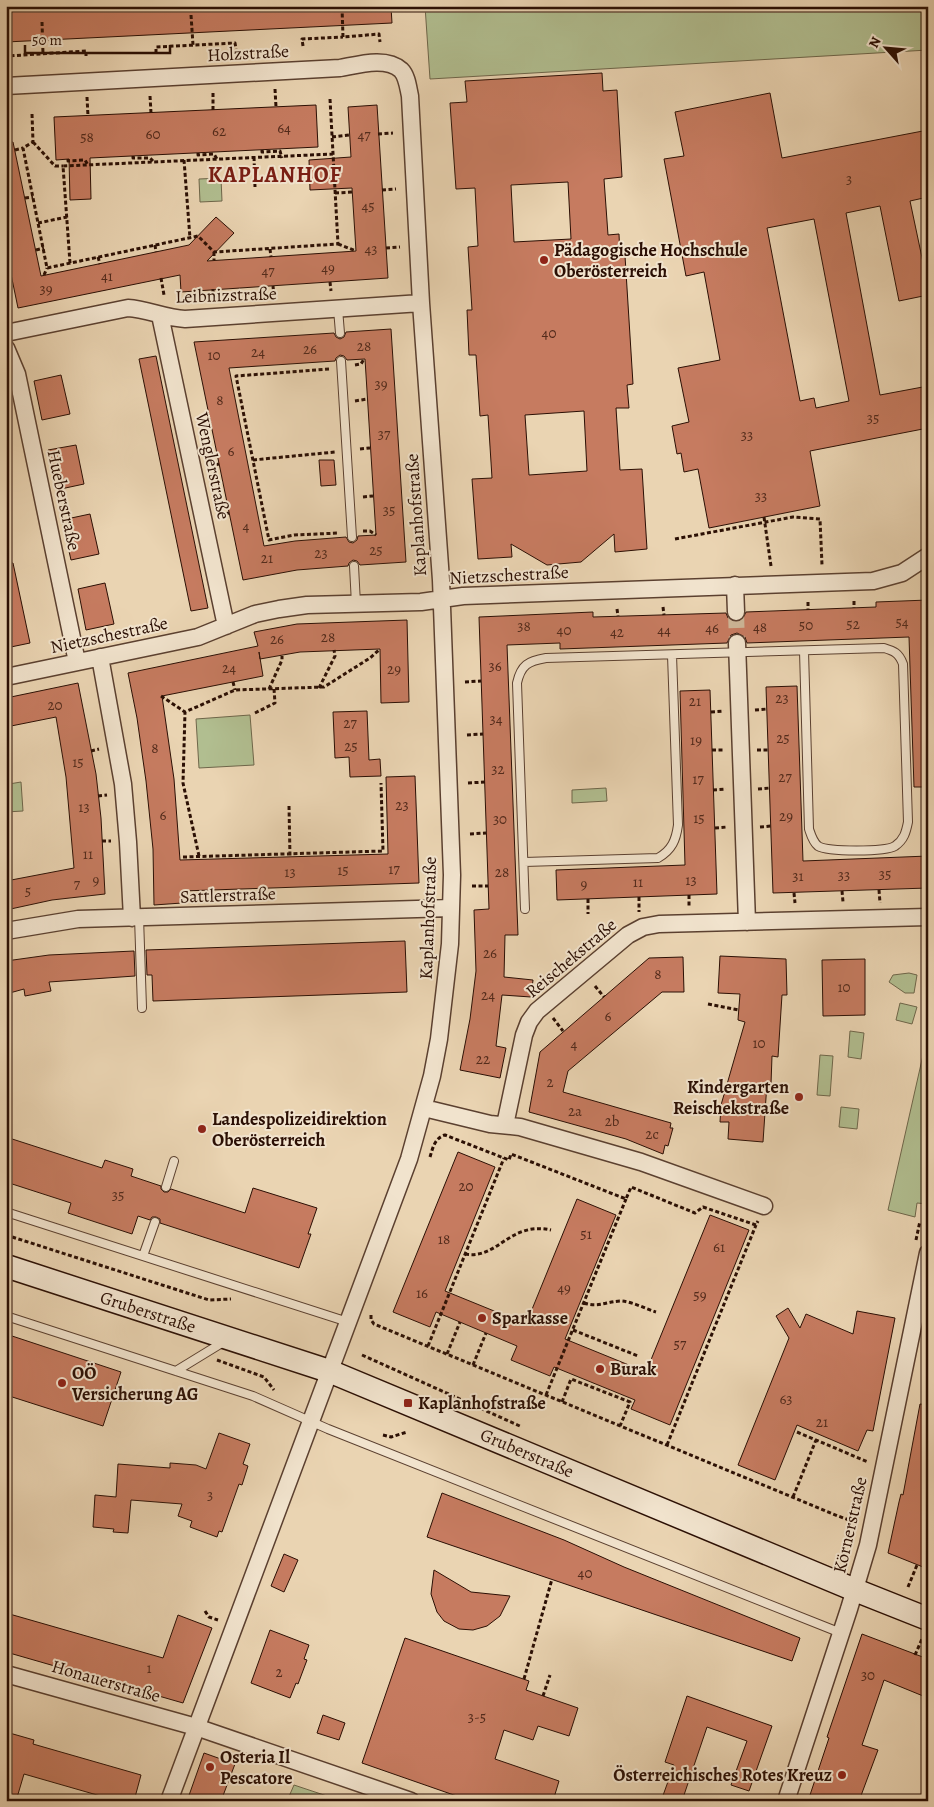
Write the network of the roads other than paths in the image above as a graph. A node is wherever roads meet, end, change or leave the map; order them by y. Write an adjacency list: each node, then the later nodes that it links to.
1 (401, 70): 2 (street, Holzstraße); 4 (street, Kaplanhofstraße)
2 (6, 86)
3 (335, 301): 4 (street, Leibnizstraße); 5 (street, Leibnizstraße); 7 (lane)
4 (421, 303): 14 (street, Kaplanhofstraße)
5 (160, 315): 6 (street, Leibnizstraße); 17 (street, Wenglerstraße)
6 (6, 333)
7 (340, 333)
8 (6, 348): 22 (street, Hueberstraße)
9 (341, 365): 10 (lane)
10 (352, 534)
11 (928, 556): 13 (street, Nietzschestraße)
12 (354, 566): 15 (lane)
13 (735, 585): 14 (street, Nietzschestraße); 16 (street)
14 (442, 600): 15 (street, Nietzschestraße); 25 (street, Kaplanhofstraße)
15 (356, 604): 17 (street, Nietzschestraße)
16 (736, 612)
17 (226, 626): 21 (street, Nietzschestraße)
18 (737, 648): 19 (lane); 20 (lane); 29 (street)
19 (804, 651): 19 (lane)
20 (672, 655): 24 (lane); 24 (lane)
21 (100, 658): 22 (street, Nietzschestraße); 28 (street)
22 (77, 662): 23 (street, Nietzschestraße)
23 (6, 677)
24 (524, 862): 26 (lane)
25 (451, 908): 28 (street, Sattlerstraße); 32 (street, Kaplanhofstraße)
26 (525, 909)
27 (928, 917): 29 (street, Reischekstraße)
28 (135, 918): 30 (street, Sattlerstraße); 31 (lane)
29 (747, 922): 33 (street, Reischekstraße)
30 (6, 931)
31 (142, 1008)
32 (424, 1108): 33 (street); 43 (street, Kaplanhofstraße)
33 (505, 1125): 36 (street)
34 (174, 1161): 35 (lane)
35 (166, 1187)
36 (764, 1206)
37 (6, 1212): 40 (lane)
38 (155, 1222): 40 (lane)
39 (921, 1249): 48 (street, Körnerstraße)
40 (143, 1256): 43 (lane)
41 (6, 1266): 44 (main road, Gruberstraße)
42 (6, 1316): 45 (lane)
43 (348, 1322): 46 (street, Kaplanhofstraße)
44 (229, 1339): 45 (lane); 46 (main road, Gruberstraße)
45 (176, 1371): 47 (lane)
46 (329, 1371): 47 (street, Kaplanhofstraße); 48 (main road, Gruberstraße)
47 (310, 1421): 50 (lane); 52 (street, Kaplanhofstraße)
48 (855, 1590): 49 (main road, Gruberstraße); 50 (street, Körnerstraße)
49 (925, 1629)
50 (841, 1633): 55 (street, Körnerstraße)
51 (6, 1674): 52 (street, Honauerstraße)
52 (196, 1727): 53 (street, Kaplanhofstraße); 54 (street, Honauerstraße)
53 (169, 1801)
54 (412, 1801)
55 (786, 1801)

